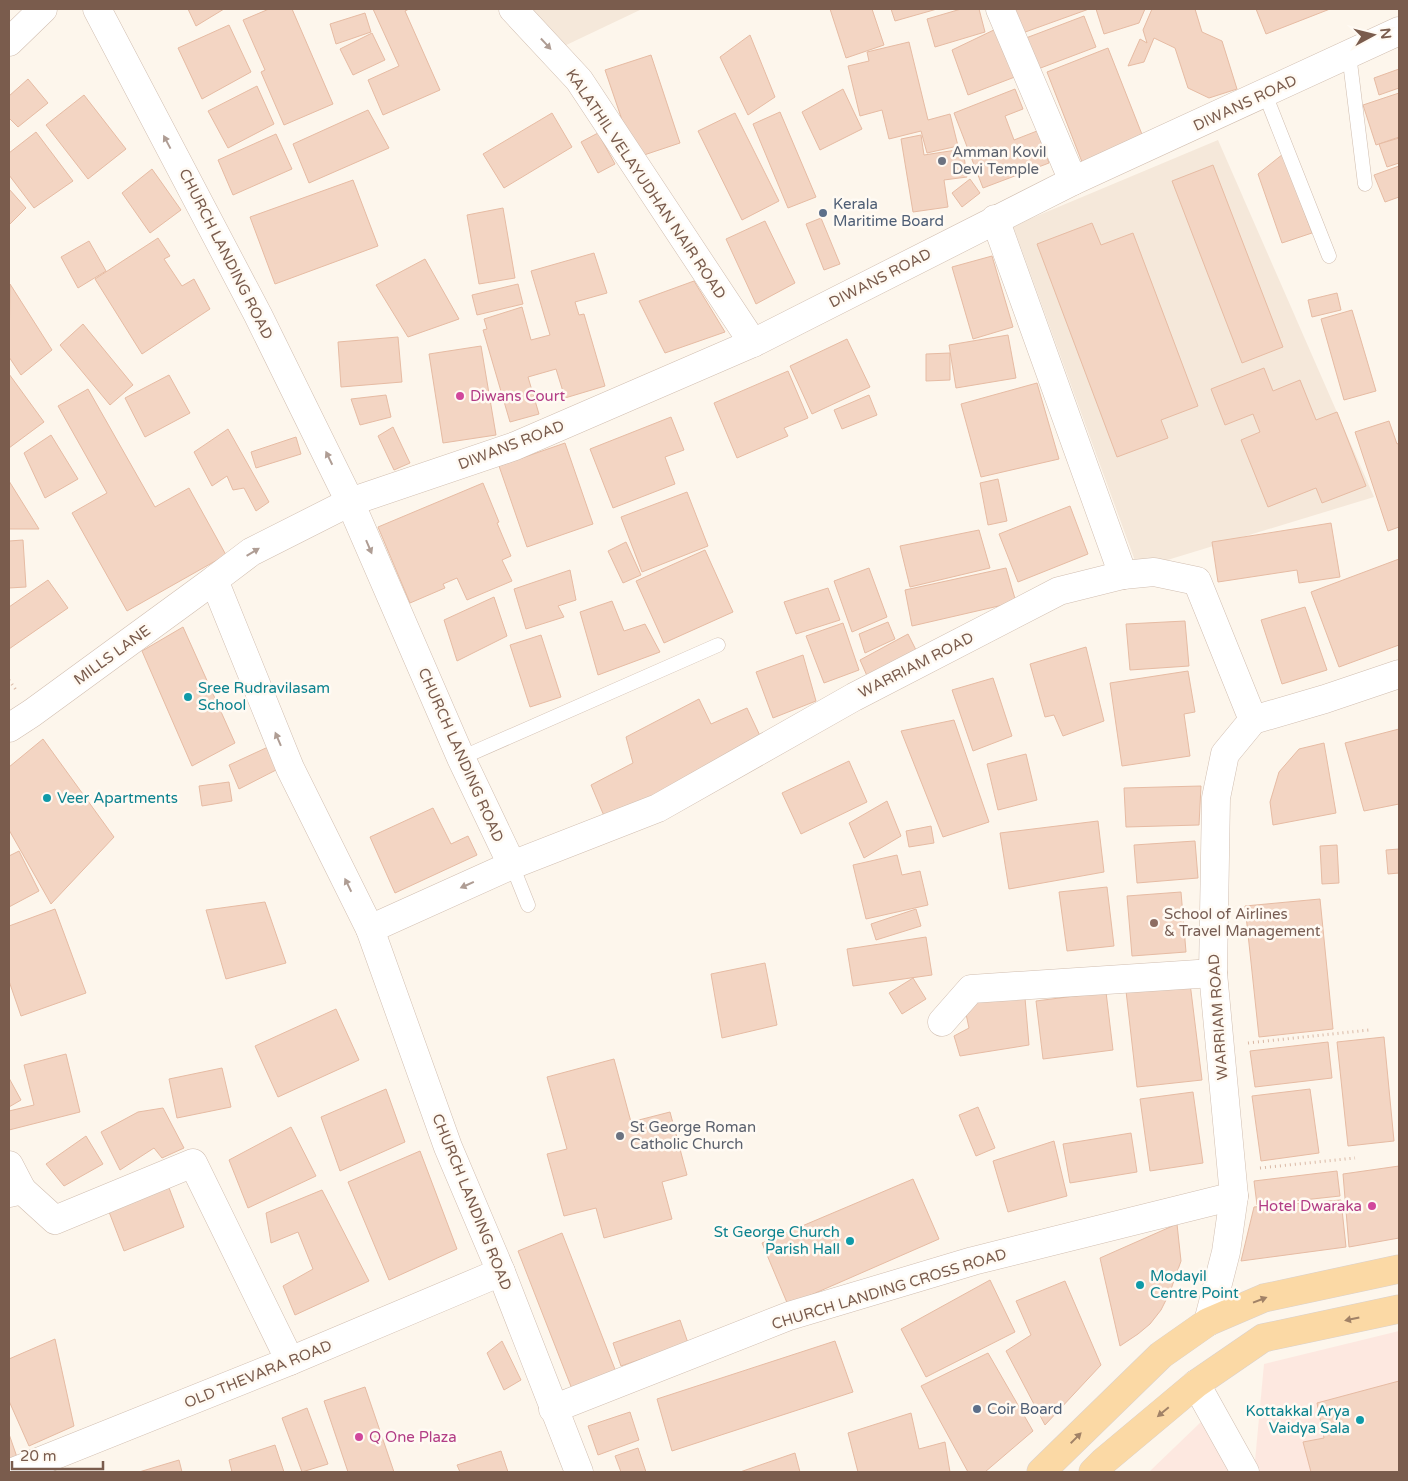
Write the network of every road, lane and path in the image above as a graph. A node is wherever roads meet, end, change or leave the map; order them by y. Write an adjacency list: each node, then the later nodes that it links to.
1 (43, 9): 6 (street)
2 (97, 9): 14 (street, CHURCH LANDING ROAD, one-way to 2)
3 (513, 9): 13 (street, KALATHIL VELAYUDHAN NAIR ROAD, one-way to 13)
4 (1000, 9): 9 (street)
5 (1399, 31): 7 (street, DIWANS ROAD)
6 (9, 42)
7 (1349, 54): 8 (street, DIWANS ROAD); 10 (lane)
8 (1265, 94): 9 (street, DIWANS ROAD); 12 (lane)
9 (1074, 181): 11 (street, DIWANS ROAD)
10 (1365, 184)
11 (995, 219): 13 (street, DIWANS ROAD); 15 (street)
12 (1329, 256)
13 (753, 343): 14 (street, DIWANS ROAD)
14 (350, 502): 16 (street, one-way to 14); 21 (street, CHURCH LANDING ROAD, one-way to 21)
15 (1123, 575): 19 (street, WARRIAM ROAD); 22 (street, WARRIAM ROAD)
16 (214, 580): 20 (street, MILLS LANE); 24 (street, CHURCH LANDING ROAD, one-way to 16)
17 (718, 645): 21 (lane)
18 (1399, 674): 19 (street)
19 (1253, 720): 25 (street, WARRIAM ROAD)
20 (9, 728)
21 (461, 758): 22 (street, CHURCH LANDING ROAD)
22 (512, 865): 23 (lane); 24 (street, one-way to 24)
23 (528, 905)
24 (370, 929): 34 (street, CHURCH LANDING ROAD)
25 (1213, 972): 26 (street); 28 (street, WARRIAM ROAD)
26 (942, 1022)
27 (1369, 1030): 28 (path)
28 (1220, 1046): 31 (street, WARRIAM ROAD)
29 (1355, 1158): 31 (path)
30 (9, 1166): 32 (street)
31 (1233, 1184): 36 (street, WARRIAM ROAD); 39 (street, CHURCH LANDING CROSS ROAD)
32 (16, 1192): 37 (street)
33 (1399, 1269): 36 (main road, one-way to 33)
34 (501, 1272): 37 (street, OLD THEVARA ROAD); 39 (street, CHURCH LANDING ROAD)
35 (1399, 1309): 38 (main road, one-way to 38)
36 (1208, 1322): 42 (main road, one-way to 36)
37 (290, 1361): 40 (street, OLD THEVARA ROAD)
38 (1196, 1384): 43 (main road, one-way to 43); 44 (street)
39 (553, 1408): 41 (street, CHURCH LANDING ROAD)
40 (13, 1472)
41 (579, 1472)
42 (1041, 1472)
43 (1093, 1472)
44 (1245, 1472)

